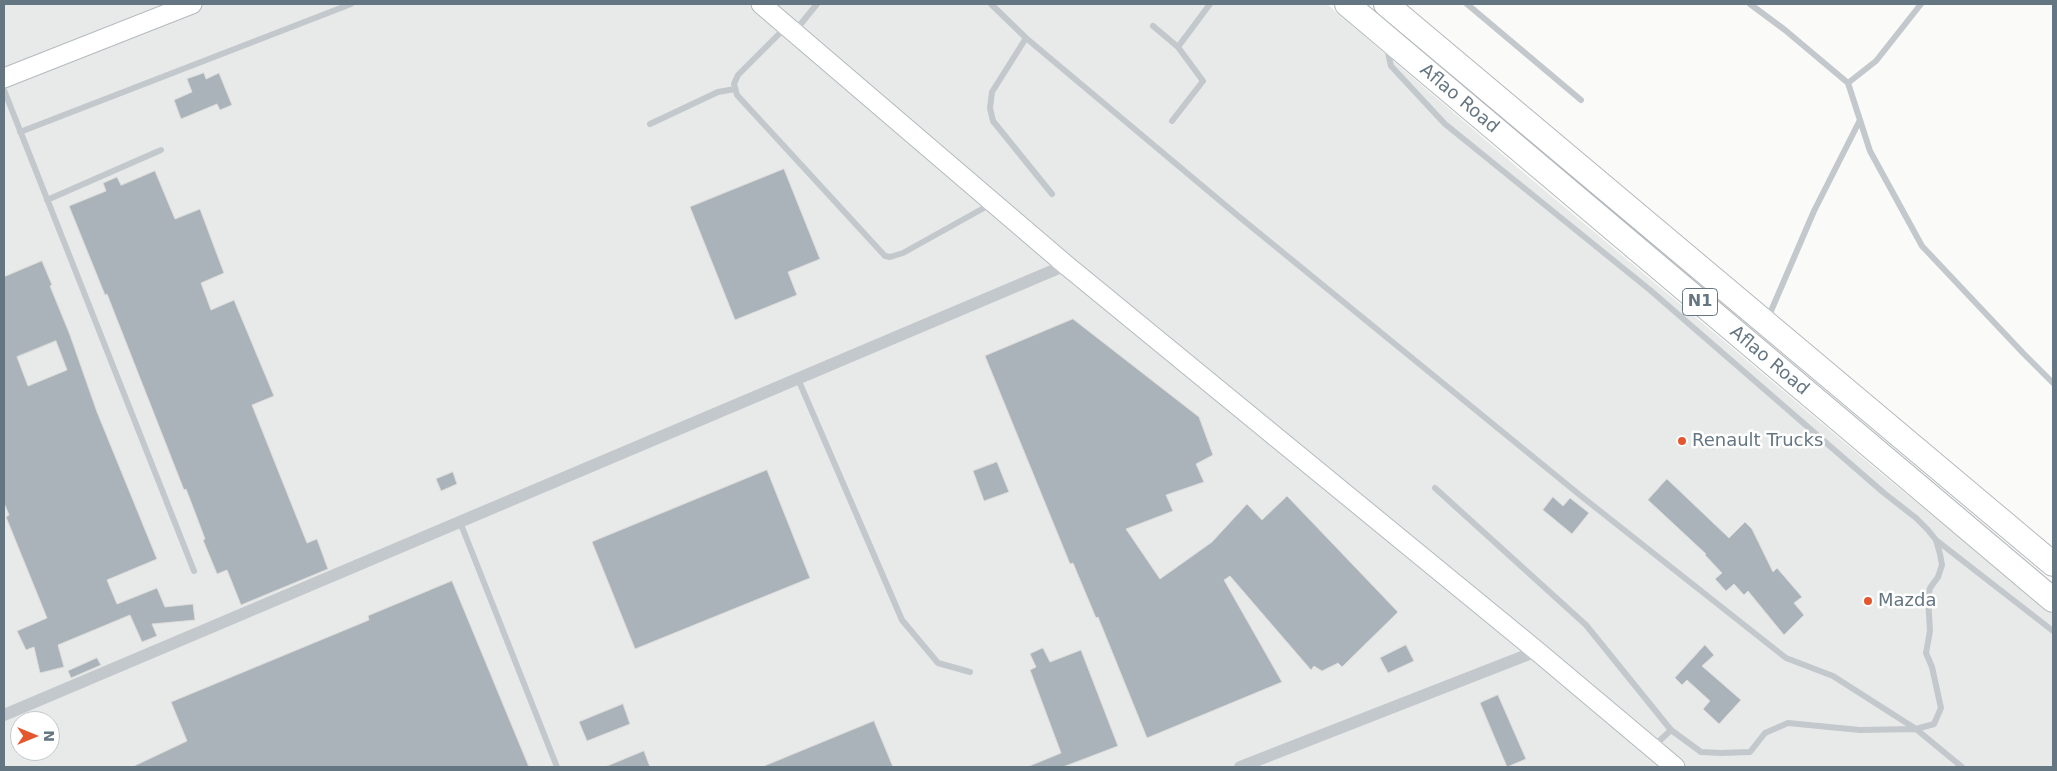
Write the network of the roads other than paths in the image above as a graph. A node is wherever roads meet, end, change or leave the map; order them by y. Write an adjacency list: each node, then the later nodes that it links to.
1 (192, 4): 17 (street)
2 (352, 4): 25 (lane)
3 (761, 4): 13 (street)
4 (817, 4): 13 (lane)
5 (991, 4): 15 (lane)
6 (1210, 4): 16 (lane)
7 (1347, 4): 14 (highway, Aflao Road / N1)
8 (1386, 4): 31 (highway, Aflao Road / N1)
9 (1467, 4): 21 (lane)
10 (1750, 4): 18 (lane)
11 (1921, 4): 18 (lane)
12 (1153, 26): 16 (lane)
13 (790, 29): 19 (lane); 29 (street)
14 (1383, 35): 36 (lane); 39 (highway, Aflao Road / N1)
15 (1026, 38): 27 (lane); 44 (lane)
16 (1178, 47): 23 (lane)
17 (4, 78)
18 (1848, 83): 22 (lane)
19 (735, 89): 24 (lane); 29 (lane)
20 (4, 90): 25 (lane)
21 (1581, 100)
22 (1860, 120): 31 (lane); 33 (lane)
23 (1172, 121)
24 (650, 124)
25 (20, 132): 28 (lane)
26 (161, 150): 28 (lane)
27 (1052, 194)
28 (47, 200): 38 (lane)
29 (993, 203): 30 (street)
30 (1066, 266): 32 (street); 41 (street)
31 (1766, 322): 37 (highway, Aflao Road / N1)
32 (798, 379): 35 (street); 42 (lane)
33 (2053, 383)
34 (1435, 488): 45 (lane)
35 (460, 522): 43 (street); 47 (lane)
36 (1936, 540): 40 (lane); 44 (lane)
37 (2053, 564)
38 (194, 571)
39 (2053, 600)
40 (2053, 631)
41 (1538, 651): 46 (street); 48 (street)
42 (970, 672)
43 (4, 715)
44 (1916, 729): 45 (lane); 50 (lane)
45 (1671, 730): 46 (lane)
46 (1652, 748): 49 (street)
47 (557, 767)
48 (1240, 767)
49 (1674, 767)
50 (1962, 767)

